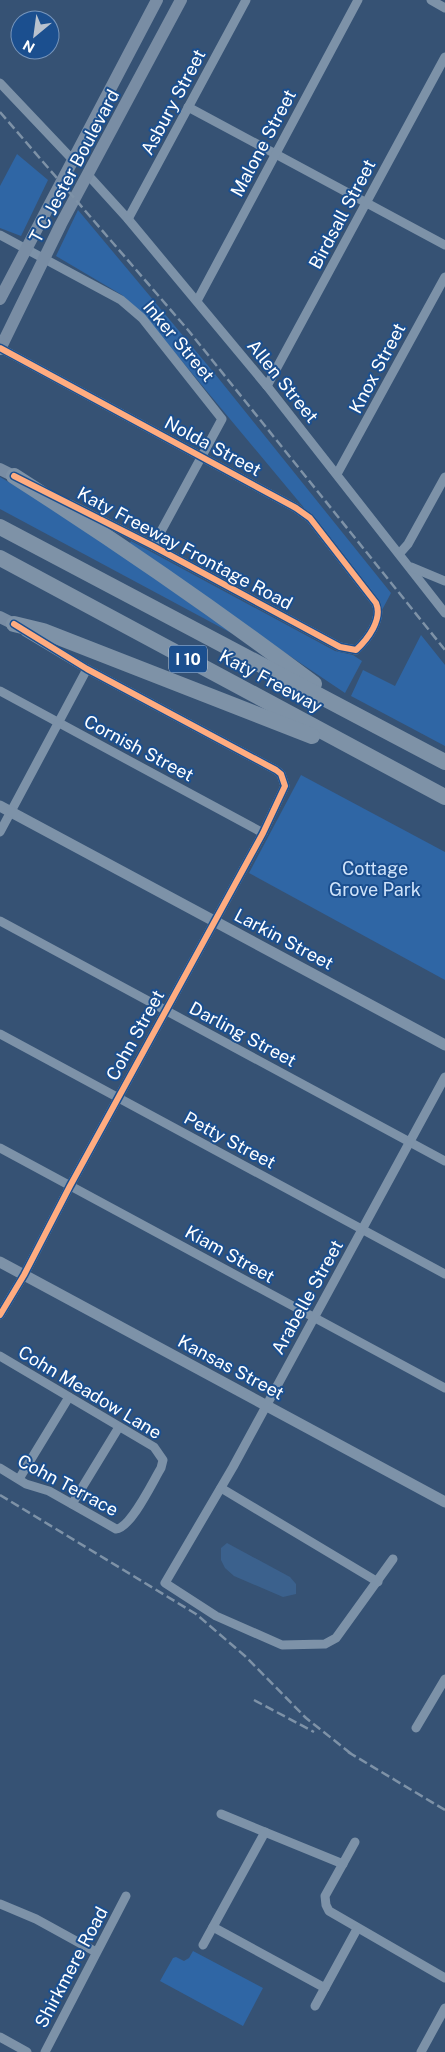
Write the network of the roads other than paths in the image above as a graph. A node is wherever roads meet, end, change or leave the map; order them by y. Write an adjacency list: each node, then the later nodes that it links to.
1 (157, 0): 8 (main road, T C Jester Boulevard)
2 (181, 0): 10 (main road, T C Jester Boulevard)
3 (246, 0): 11 (street, Asbury Street)
4 (358, 0): 12 (street, Malone Street)
5 (431, 0): 6 (street)
6 (445, 8)
7 (445, 57): 15 (street, Birdsall Street)
8 (115, 78): 10 (main road); 13 (main road, T C Jester Boulevard)
9 (0, 83): 13 (street)
10 (135, 89): 14 (main road, T C Jester Boulevard)
11 (188, 107): 12 (street); 16 (street, Asbury Street)
12 (275, 154): 15 (street); 23 (street, Malone Street)
13 (72, 159): 19 (main road, T C Jester Boulevard)
14 (88, 175): 16 (street, Allen Street); 20 (main road, T C Jester Boulevard)
15 (366, 203): 18 (street); 25 (street, Birdsall Street)
16 (128, 219): 23 (street, Allen Street)
17 (0, 235): 19 (street, Inker Street)
18 (445, 245)
19 (26, 248): 20 (street, Inker Street); 22 (main road, T C Jester Boulevard)
20 (45, 258): 24 (main road, T C Jester Boulevard); 26 (street, Inker Street)
21 (445, 277): 28 (street, Knox Street)
22 (0, 299)
23 (197, 302): 25 (street, Allen Street)
24 (0, 348): 26 (street, Nolda Street)
25 (267, 386): 28 (street, Allen Street)
26 (201, 457): 31 (street); 38 (street, Nolda Street)
27 (7, 473): 31 (street, Katy Freeway Frontage Road); 41 (highway)
28 (337, 474): 32 (street, Allen Street)
29 (445, 477): 32 (street)
30 (0, 526): 41 (highway, Katy Freeway / I 10)
31 (153, 546): 38 (street, Katy Freeway Frontage Road)
32 (400, 553): 34 (street, Allen Street)
33 (0, 558): 43 (highway, Katy Freeway / I 10)
34 (411, 567): 35 (street); 36 (street, Allen Street)
35 (445, 581)
36 (445, 613)
37 (7, 621): 39 (street); 43 (highway)
38 (340, 648)
39 (87, 669): 42 (street); 49 (street, Cohn Street)
40 (0, 691): 42 (street, Cornish Street)
41 (354, 714): 44 (highway, Katy Freeway / I 10)
42 (58, 723): 47 (street); 49 (street, Cornish Street)
43 (375, 760): 45 (highway, Katy Freeway / I 10)
44 (445, 762)
45 (445, 797)
46 (0, 806): 47 (street, Larkin Street)
47 (11, 812): 48 (street); 51 (street, Larkin Street)
48 (0, 832)
49 (263, 833): 51 (street, Cohn Street)
50 (0, 921): 52 (street, Darling Street)
51 (215, 922): 52 (street, Cohn Street); 54 (street, Larkin Street)
52 (166, 1010): 56 (street, Cohn Street); 57 (street, Darling Street)
53 (0, 1034): 56 (street, Petty Street)
54 (445, 1046)
55 (445, 1078): 57 (street, Arabelle Street)
56 (118, 1098): 60 (street, Cohn Street); 61 (street, Petty Street)
57 (410, 1142): 59 (street, Darling Street); 61 (street, Arabelle Street)
58 (0, 1148): 60 (street, Kiam Street)
59 (445, 1161)
60 (70, 1186): 64 (street, Cohn Street); 66 (street, Kiam Street)
61 (362, 1230): 63 (street, Petty Street); 66 (street, Arabelle Street)
62 (0, 1262): 64 (street, Kansas Street)
63 (445, 1274)
64 (24, 1275): 65 (street, Cohn Street); 70 (street, Kansas Street)
65 (0, 1315)
66 (314, 1318): 68 (street, Kiam Street); 70 (street, Arabelle Street)
67 (0, 1356): 69 (street, Cohn Meadow Lane)
68 (445, 1388)
69 (69, 1397): 71 (street, Cohn Meadow Lane); 73 (street)
70 (266, 1406): 74 (street, Arabelle Street); 75 (street, Kansas Street)
71 (119, 1427): 76 (street); 77 (street, Cohn Meadow Lane)
72 (0, 1468): 73 (street, Cohn Terrace)
73 (19, 1480): 76 (street, Cohn Terrace)
74 (222, 1488): 79 (street); 79 (street, Arabelle Street)
75 (445, 1502)
76 (72, 1504): 77 (street, Cohn Terrace)
77 (121, 1529)
78 (393, 1559): 79 (street)
79 (378, 1582)
80 (445, 1679): 81 (street)
81 (416, 1728)
82 (221, 1814): 83 (street)
83 (265, 1832): 85 (street); 88 (street)
84 (355, 1842): 85 (street)
85 (343, 1864): 89 (street)
86 (126, 1896): 91 (street, Shirkmere Road)
87 (0, 1904): 91 (street)
88 (213, 1926): 90 (street); 93 (street)
89 (357, 1929): 92 (street); 93 (street)
90 (203, 1945)
91 (96, 1952): 98 (street, Shirkmere Road)
92 (445, 1978)
93 (325, 1988): 94 (street)
94 (315, 2006)
95 (445, 2008): 99 (street)
96 (0, 2037): 97 (street)
97 (27, 2052)
98 (44, 2052)
99 (422, 2052)

